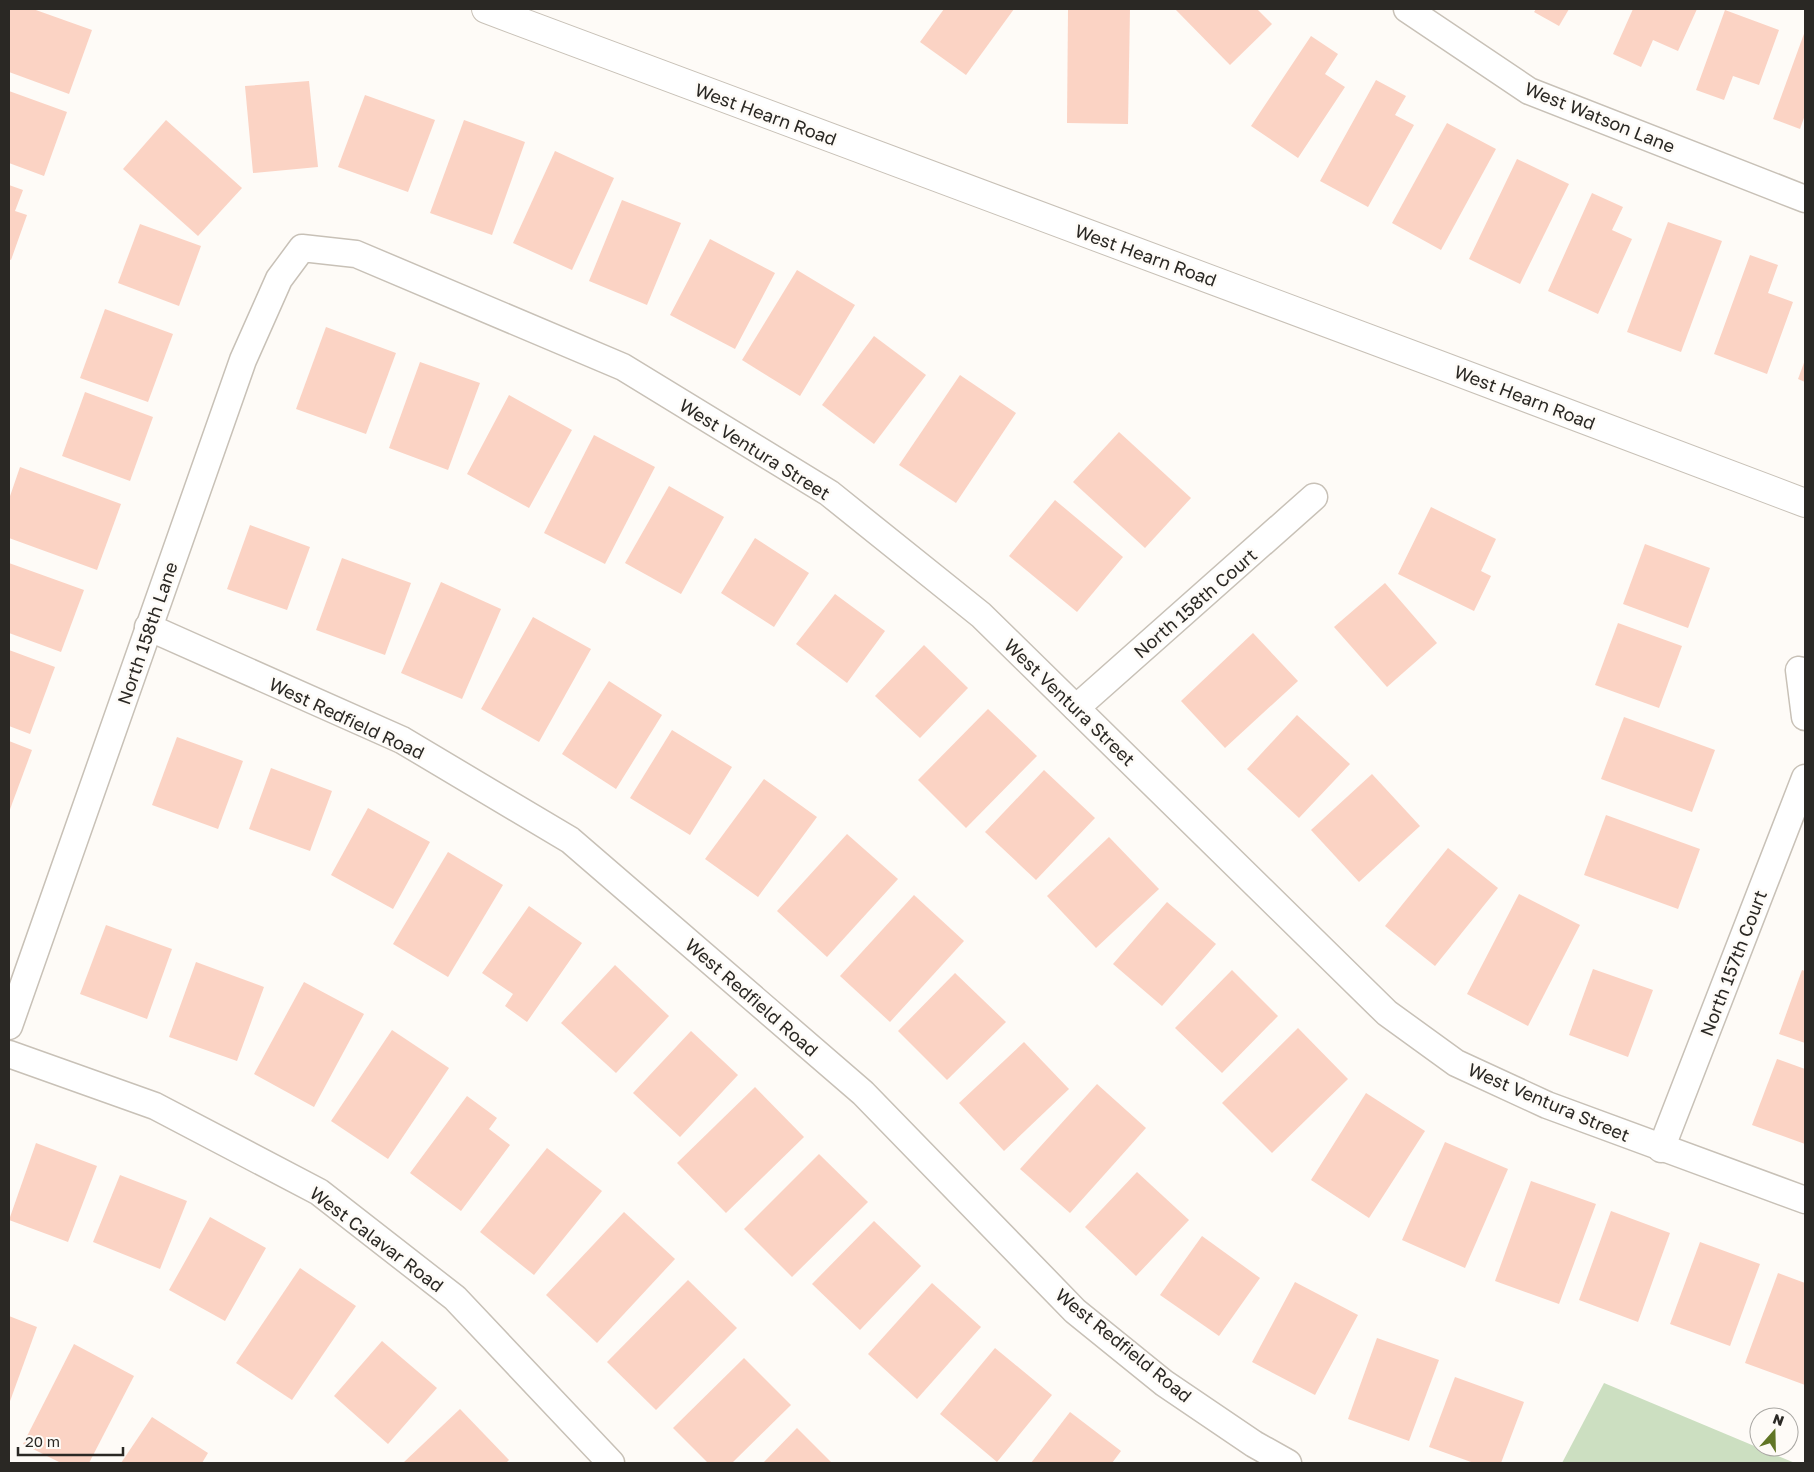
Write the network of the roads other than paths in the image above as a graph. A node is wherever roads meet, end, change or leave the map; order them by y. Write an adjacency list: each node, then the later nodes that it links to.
1 (486, 9): 6 (street, West Hearn Road)
2 (1407, 9): 3 (street, West Watson Lane)
3 (1805, 200)
4 (302, 248): 7 (street, North 158th Lane); 9 (street, West Ventura Street)
5 (1314, 497): 9 (street, North 158th Court)
6 (1805, 503)
7 (148, 627): 12 (street, North 158th Lane); 17 (street, West Redfield Road)
8 (1799, 670): 10 (street)
9 (1076, 708): 14 (street, West Ventura Street)
10 (1805, 717)
11 (1805, 778): 14 (street, North 157th Court)
12 (9, 1026)
13 (9, 1054): 16 (street, West Calavar Road)
14 (1662, 1149): 15 (street, West Ventura Street)
15 (1805, 1200)
16 (611, 1463)
17 (1288, 1463)

